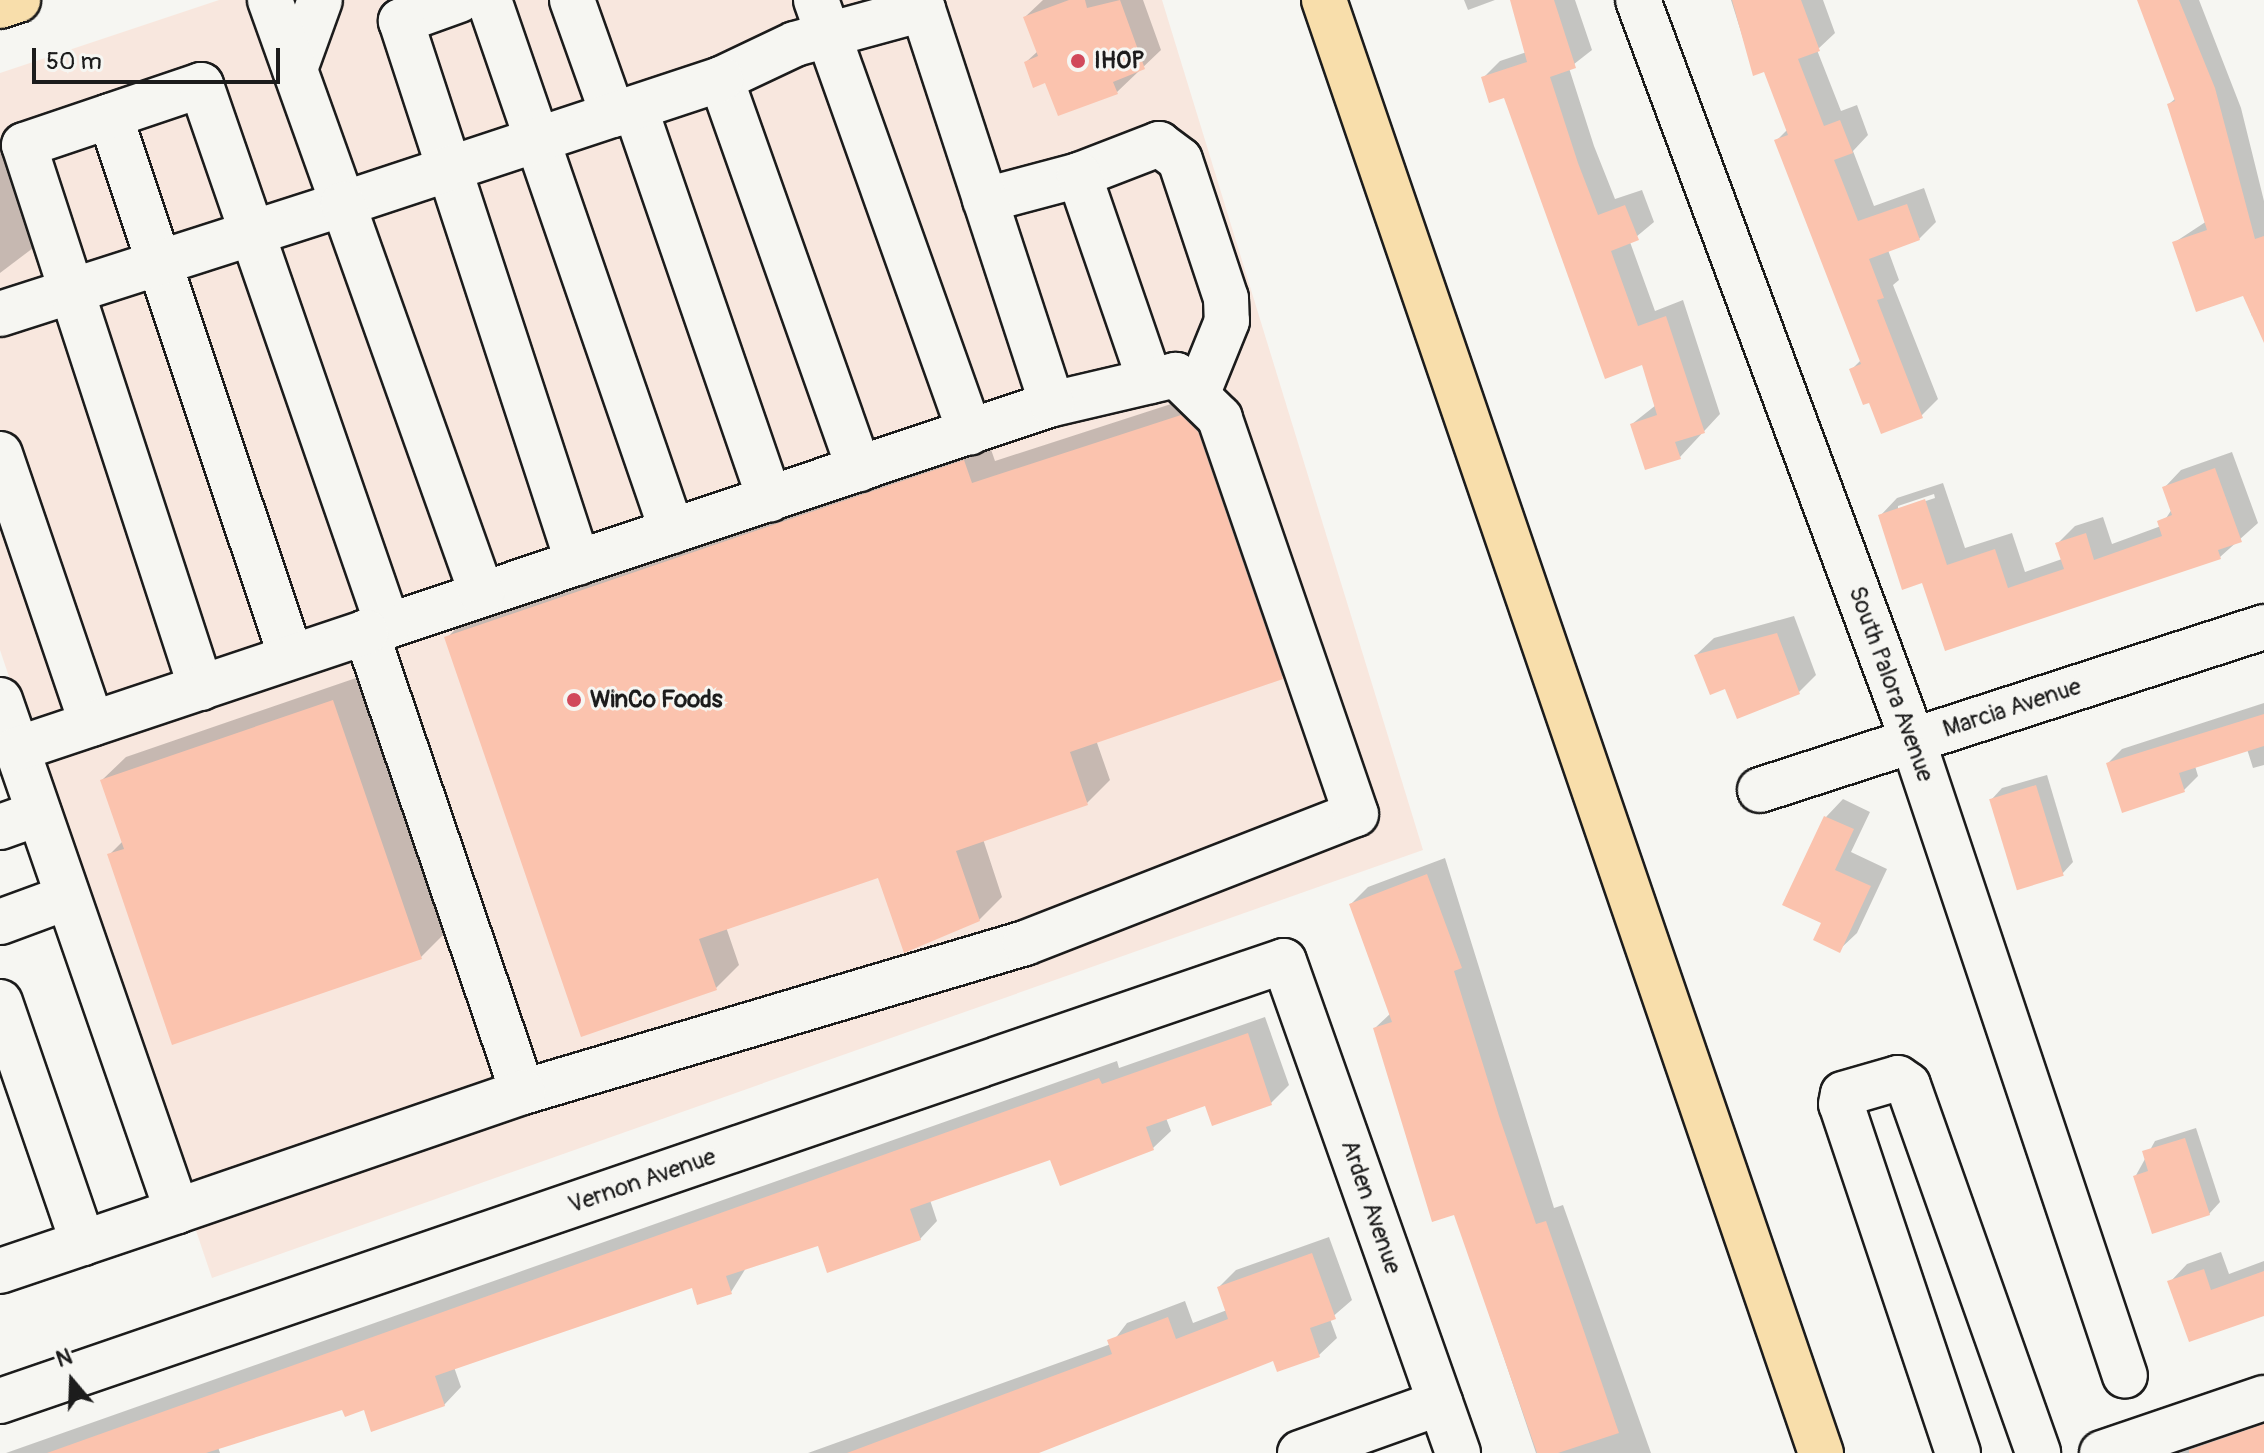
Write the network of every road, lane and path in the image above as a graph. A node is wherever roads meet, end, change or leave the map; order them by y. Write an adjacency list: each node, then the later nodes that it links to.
1 (18, 0): 10 (main road)
2 (270, 0): 12 (street)
3 (320, 0): 12 (street)
4 (459, 0): 17 (street)
5 (489, 0): 16 (street)
6 (572, 0): 14 (street)
7 (1324, 0): 58 (main road)
8 (1638, 0): 41 (street, South Palora Avenue)
9 (927, 3): 11 (street); 19 (street)
10 (0, 6)
11 (823, 17): 13 (street); 28 (street)
12 (295, 69): 20 (street)
13 (721, 79): 14 (street); 30 (street)
14 (624, 111): 16 (street); 31 (street)
15 (110, 116): 21 (street); 22 (street); 23 (street)
16 (539, 139): 17 (street); 32 (street)
17 (449, 169): 20 (street); 33 (street)
18 (1079, 175): 19 (street); 25 (street); 26 (street)
19 (985, 200): 27 (street)
20 (343, 204): 21 (street); 34 (street)
21 (249, 234): 22 (street); 36 (street)
22 (158, 263): 23 (street); 37 (street)
23 (70, 292): 24 (street); 38 (street)
24 (0, 314)
25 (1150, 381): 26 (street); 27 (street)
26 (1197, 395): 48 (street)
27 (1052, 404): 28 (street)
28 (970, 432): 30 (street)
29 (0, 454): 40 (street)
30 (859, 469): 31 (street)
31 (770, 499): 32 (street)
32 (672, 531): 33 (street)
33 (578, 563): 34 (street)
34 (482, 594): 36 (street)
35 (2264, 627): 41 (street, Marcia Avenue)
36 (377, 629): 37 (street); 48 (street)
37 (291, 657): 38 (street)
38 (201, 688): 40 (street)
39 (6, 720): 40 (street); 43 (street)
40 (92, 724)
41 (1913, 741): 42 (street, Marcia Avenue); 52 (street, South Palora Avenue)
42 (1760, 790)
43 (20, 820): 44 (street)
44 (68, 897): 45 (street); 49 (street)
45 (0, 922)
46 (1284, 961): 54 (street, Vernon Avenue); 55 (street, Arden Avenue)
47 (0, 1002): 50 (street)
48 (523, 1092): 49 (street)
49 (177, 1211): 50 (street)
50 (83, 1243): 51 (street)
51 (0, 1271)
52 (2125, 1376)
53 (2264, 1398): 61 (street)
54 (0, 1401)
55 (1440, 1403): 56 (street); 57 (street, Arden Avenue)
56 (1300, 1453)
57 (1458, 1453)
58 (1821, 1453)
59 (1958, 1453): 60 (street)
60 (2038, 1453)
61 (2102, 1453)

